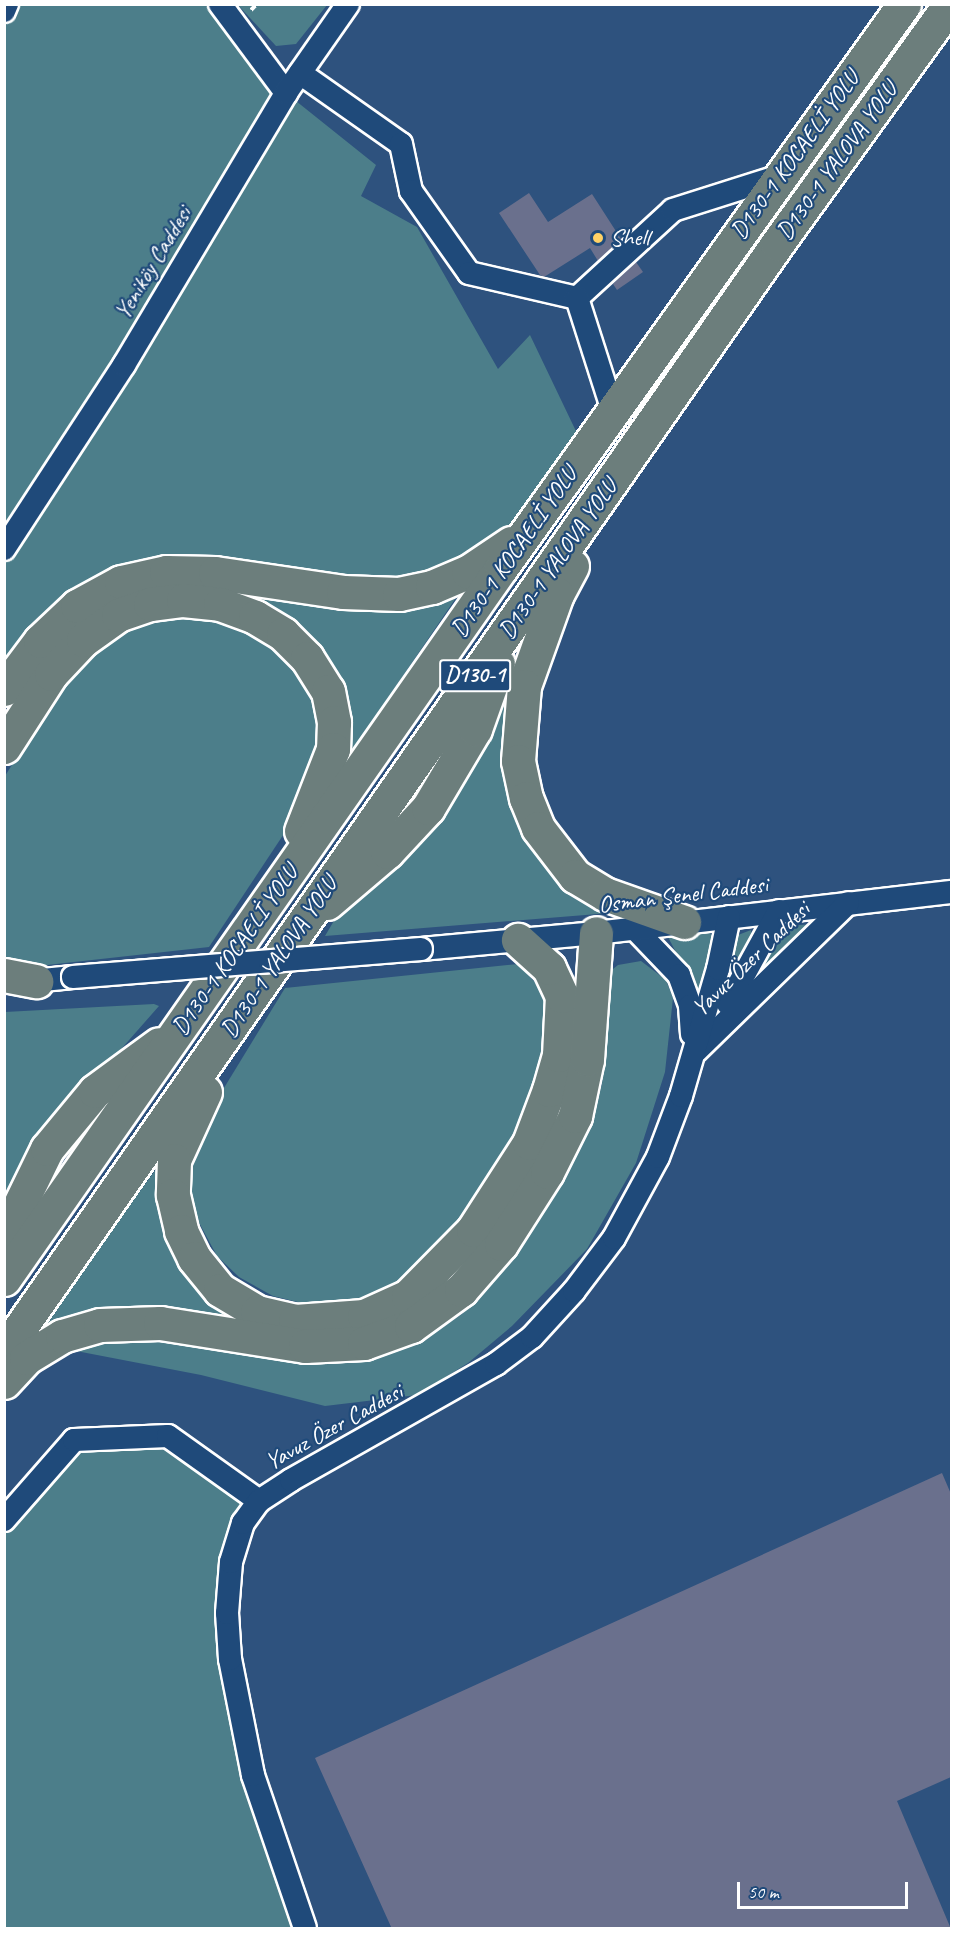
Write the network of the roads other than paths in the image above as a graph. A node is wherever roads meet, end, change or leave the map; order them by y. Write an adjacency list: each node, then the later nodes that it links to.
1 (8, 4): 6 (street)
2 (220, 4): 8 (street)
3 (348, 4): 7 (street, Yeniköy Caddesi)
4 (904, 4): 9 (highway, D130-1 KOCAELİ YOLU / D130-1)
5 (950, 4): 11 (highway, D130-1 YALOVA YOLU)
6 (4, 11)
7 (300, 73): 8 (street, Yeniköy Caddesi); 10 (street)
8 (286, 93): 14 (street, Yeniköy Caddesi)
9 (780, 176): 10 (street); 12 (highway, D130-1 KOCAELİ YOLU / D130-1)
10 (577, 298): 12 (street)
11 (681, 383): 22 (highway); 28 (highway, D130-1 YALOVA YOLU)
12 (613, 411): 13 (highway, D130-1 KOCAELİ YOLU / D130-1)
13 (527, 531): 15 (highway); 19 (highway, D130-1 KOCAELİ YOLU / D130-1)
14 (4, 549)
15 (4, 689)
16 (4, 747): 19 (highway)
17 (951, 892): 18 (street, Osman Şenel Caddesi)
18 (848, 903): 20 (street, Osman Şenel Caddesi); 30 (street, Yavuz Özer Caddesi)
19 (265, 907): 29 (highway, D130-1 KOCAELİ YOLU / D130-1)
20 (779, 911): 21 (street, Osman Şenel Caddesi); 30 (street, Yavuz Özer Caddesi)
21 (729, 917): 22 (street, Osman Şenel Caddesi); 30 (street, Yavuz Özer Caddesi)
22 (684, 922): 23 (street, Osman Şenel Caddesi)
23 (634, 928): 24 (street, Osman Şenel Caddesi); 30 (street, Yavuz Özer Caddesi)
24 (596, 933): 25 (street, Osman Şenel Caddesi); 34 (highway)
25 (519, 940): 27 (street, Osman Şenel Caddesi, bridge); 28 (highway)
26 (4, 975): 27 (highway)
27 (20, 982)
28 (243, 1011): 33 (highway, D130-1 YALOVA YOLU)
29 (182, 1027): 31 (highway); 32 (highway, D130-1 KOCAELİ YOLU / D130-1)
30 (692, 1054): 35 (street, Yavuz Özer Caddesi)
31 (4, 1237)
32 (4, 1280)
33 (4, 1351)
34 (4, 1382)
35 (259, 1502): 36 (street); 37 (street, Yavuz Özer Caddesi)
36 (4, 1520)
37 (305, 1929)

